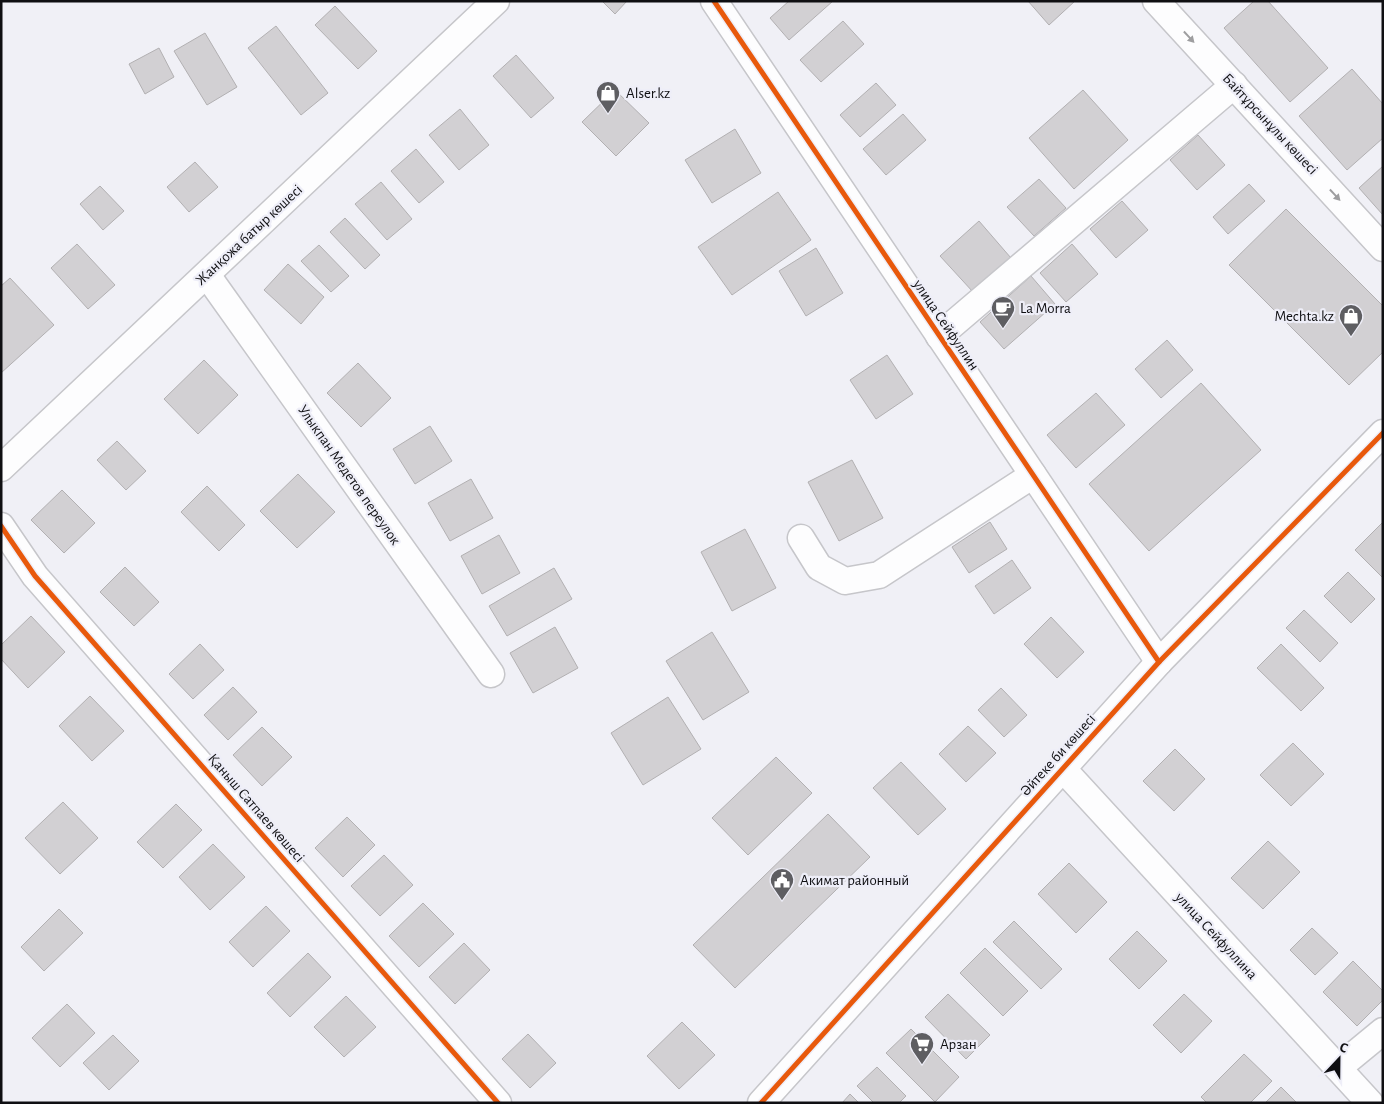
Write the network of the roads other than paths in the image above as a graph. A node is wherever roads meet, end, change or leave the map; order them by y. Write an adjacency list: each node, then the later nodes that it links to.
1 (496, 1): 6 (street, Жанқожа батыр көшесі)
2 (714, 1): 7 (street, улица Сейфуллин)
3 (1156, 1): 4 (street, Байтұрсынұлы көшесі, one-way to 4)
4 (1234, 85): 5 (street, Байтұрсынұлы көшесі, one-way to 5); 7 (street)
5 (1383, 248)
6 (207, 275): 9 (street, Жанқожа батыр көшесі); 14 (street, Улыкпан Медетов переулок)
7 (939, 336): 10 (street, улица Сейфуллин)
8 (1383, 432): 13 (street, Әйтеке би көшесі)
9 (1, 468)
10 (1033, 475): 12 (street); 13 (street, улица Сейфуллин)
11 (1, 526): 18 (street, Қаныш Сатпаев көшесі)
12 (801, 538)
13 (1159, 662): 15 (street, Әйтеке би көшесі)
14 (491, 674)
15 (1062, 768): 17 (street, улица Сейфуллина); 19 (street, Әйтеке би көшесі)
16 (1383, 1030): 17 (street)
17 (1338, 1068): 20 (street, улица Сейфуллина)
18 (498, 1103)
19 (761, 1103)
20 (1370, 1103)

